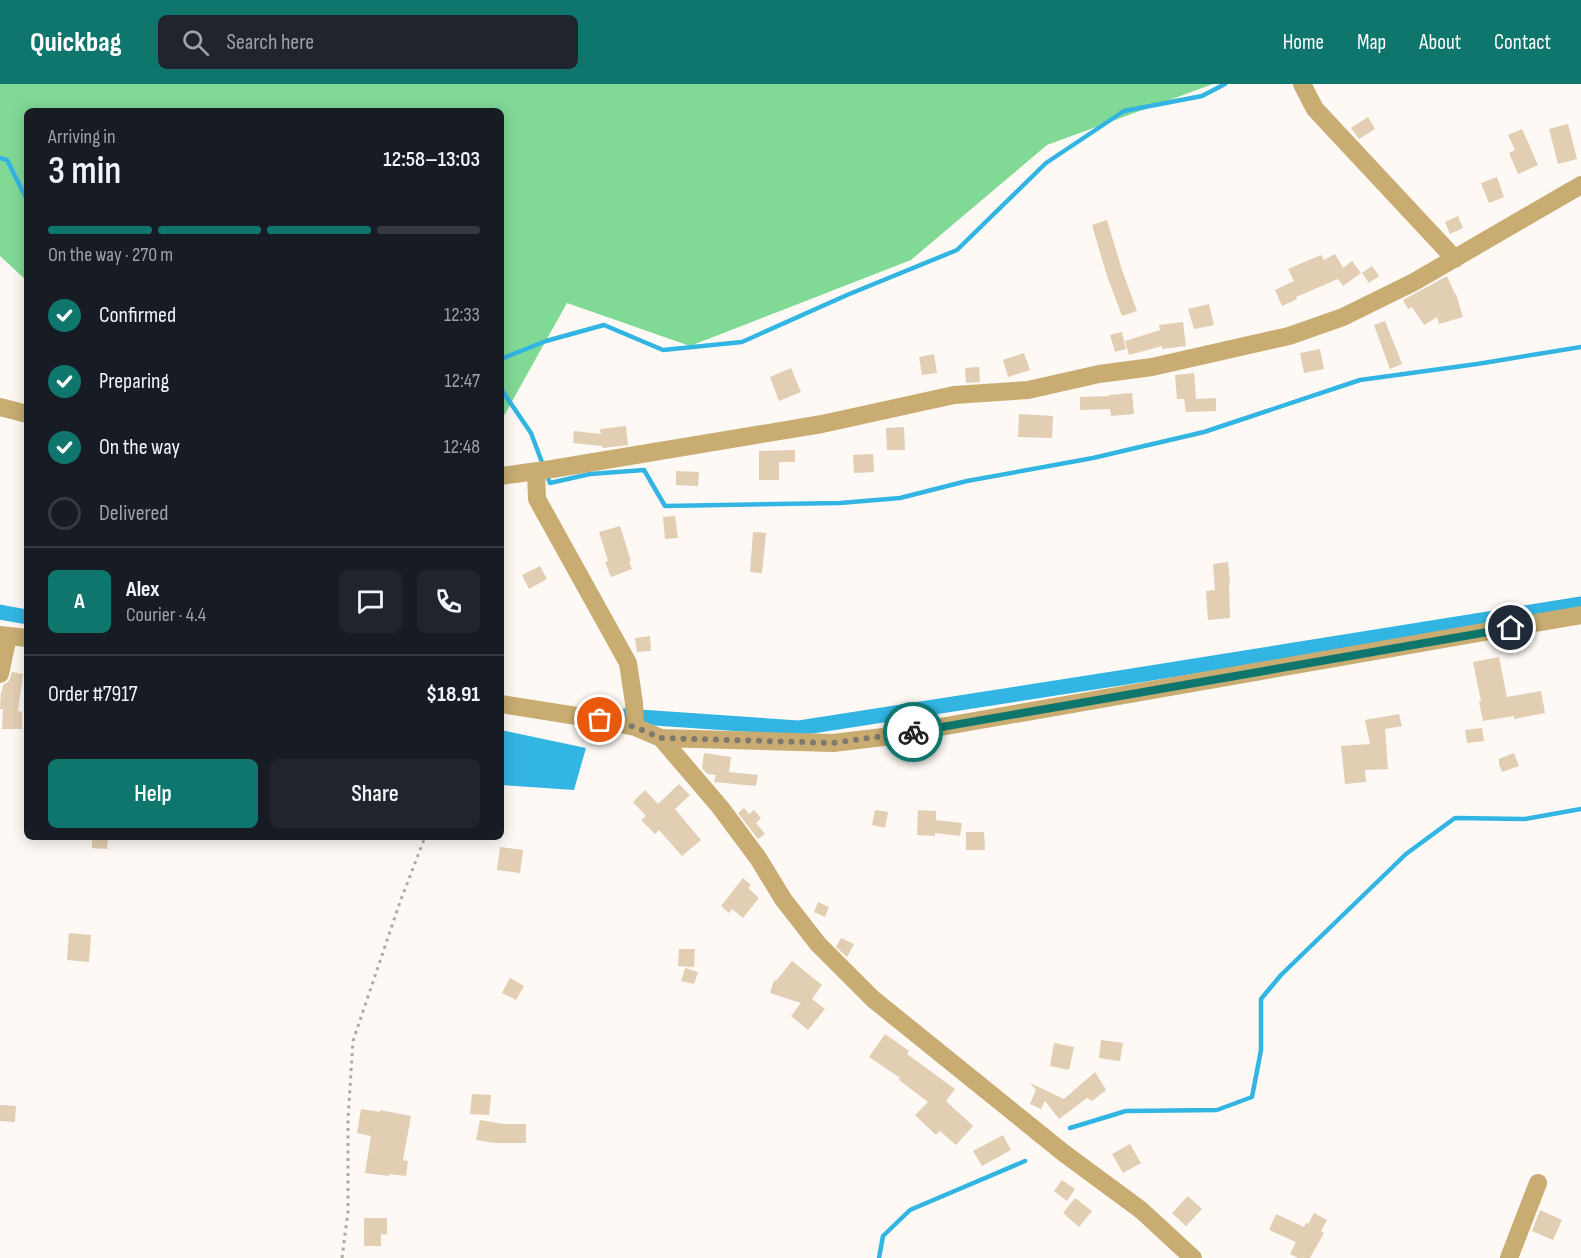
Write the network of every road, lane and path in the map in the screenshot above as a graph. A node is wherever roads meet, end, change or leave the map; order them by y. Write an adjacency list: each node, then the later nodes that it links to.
1 (1302, 84): 3 (street)
2 (1581, 185): 3 (street)
3 (1455, 259): 6 (street)
4 (0, 407): 5 (street)
5 (24, 413)
6 (536, 471): 7 (street); 13 (street)
7 (504, 476)
8 (1581, 615): 14 (street)
9 (4, 635): 10 (street); 11 (street)
10 (24, 638)
11 (0, 674)
12 (504, 705): 13 (street)
13 (635, 727): 14 (street)
14 (661, 738): 18 (street)
15 (424, 840): 17 (path)
16 (1538, 1183): 19 (street)
17 (342, 1258)
18 (1193, 1258)
19 (1509, 1258)

